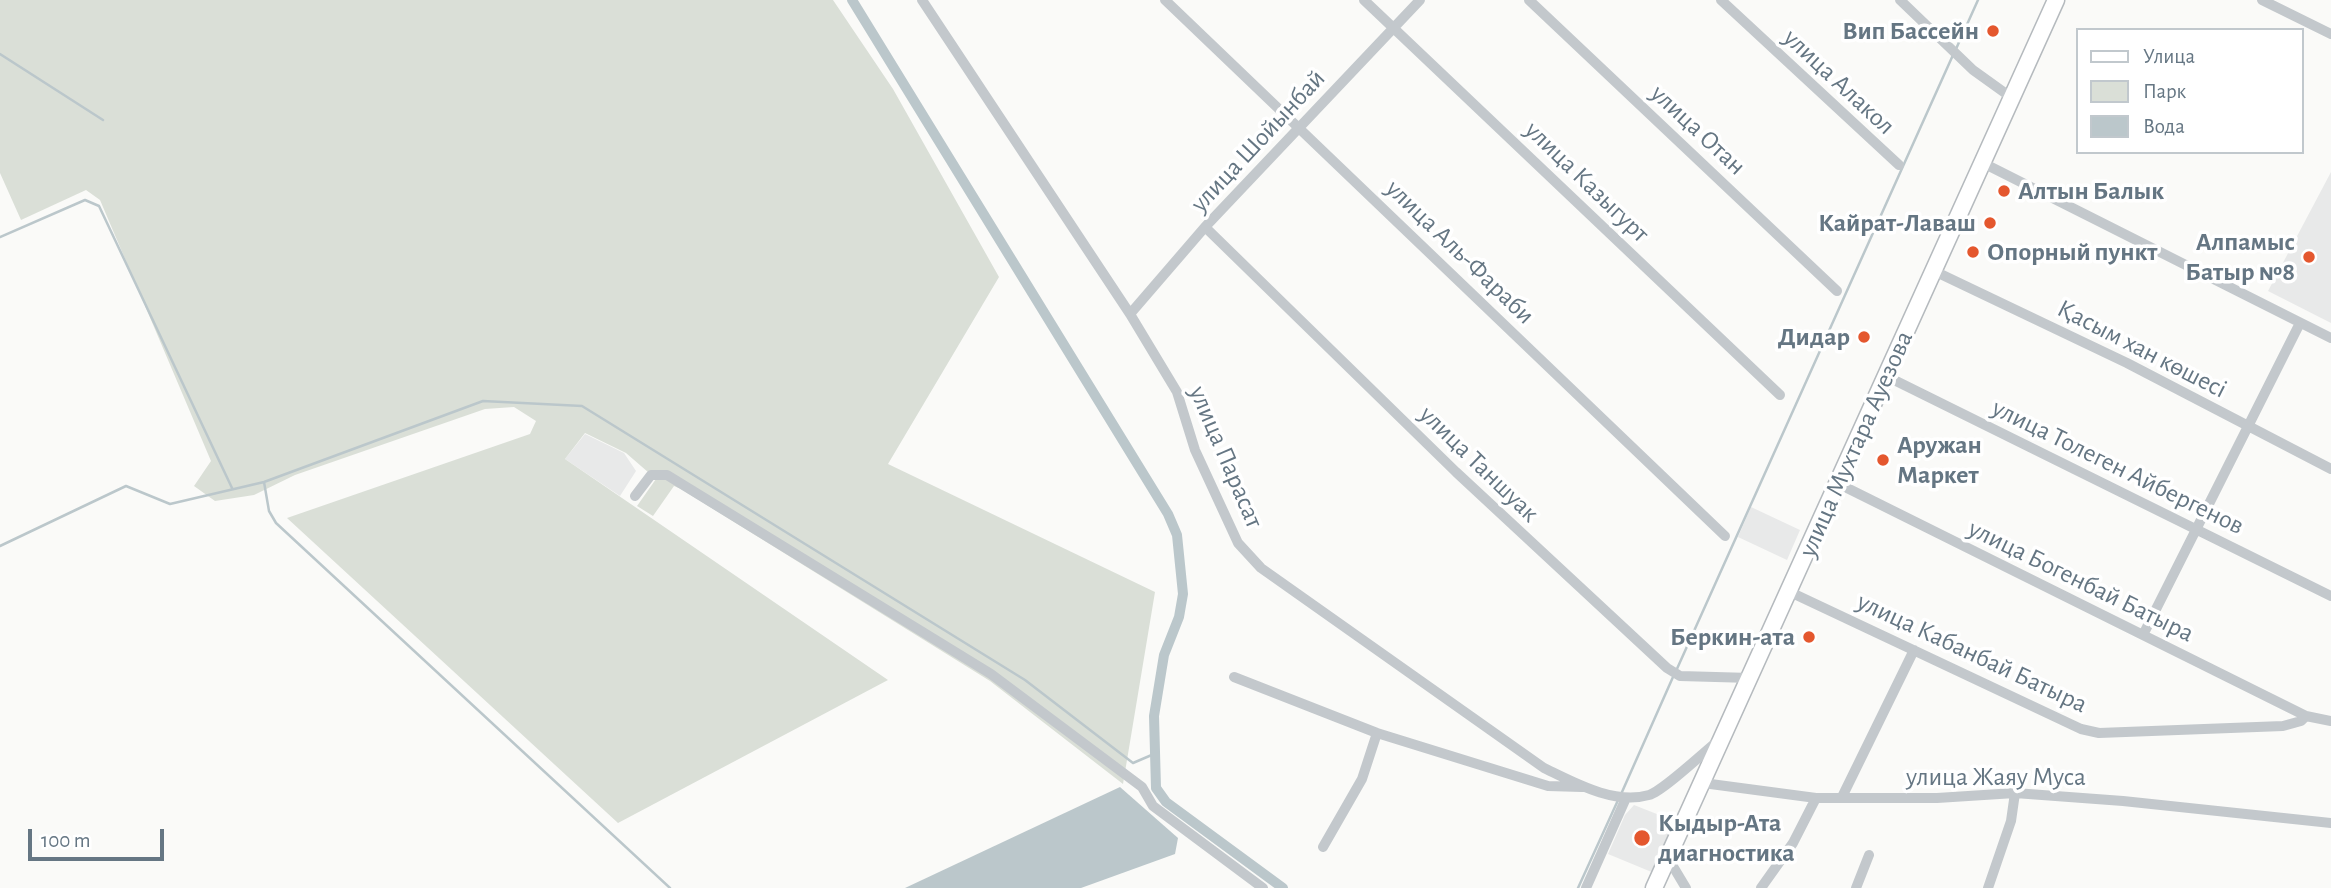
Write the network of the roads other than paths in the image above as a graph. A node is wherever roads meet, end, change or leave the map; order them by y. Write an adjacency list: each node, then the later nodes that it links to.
1 (922, 0): 19 (street, улица Парасат)
2 (1165, 0): 13 (street, улица Аль-Фараби)
3 (1364, 0): 10 (street, улица Казыгурт)
4 (1420, 0): 10 (street, улица Шойынбай)
5 (1529, 0): 18 (street, улица Отан)
6 (1721, 0): 15 (street, улица Алакол)
7 (1900, 0): 12 (street)
8 (2056, 0): 12 (main road, улица Мухтара Ауезова)
9 (2262, 0): 11 (street)
10 (1392, 27): 13 (street, улица Шойынбай); 23 (street, улица Казыгурт)
11 (2331, 34)
12 (2012, 97): 14 (main road, улица Мухтара Ауезова)
13 (1300, 128): 16 (street, улица Шойынбай); 29 (street, улица Аль-Фараби)
14 (1983, 163): 17 (main road, улица Мухтара Ауезова); 20 (street)
15 (1899, 165)
16 (1205, 227): 19 (street, улица Шойынбай); 35 (street, улица Таншуак)
17 (1933, 270): 22 (main road, улица Мухтара Ауезова); 24 (street, Қасым хан көшесі)
18 (1837, 291)
19 (1130, 314): 40 (street, улица Парасат)
20 (2300, 323): 21 (street); 24 (street)
21 (2331, 338)
22 (1886, 376): 26 (main road, улица Мухтара Ауезова); 28 (street, улица Толеген Айбергенов)
23 (1780, 395)
24 (2248, 426): 25 (street, Қасым хан көшесі); 28 (street)
25 (2331, 469)
26 (1837, 483): 30 (main road, улица Мухтара Ауезова); 32 (street, улица Богенбай Батыра)
27 (635, 496): 52 (street)
28 (2198, 529): 31 (street, улица Толеген Айбергенов); 32 (street)
29 (1726, 536)
30 (1790, 592): 33 (street, улица Кабанбай Батыра); 35 (main road, улица Мухтара Ауезова)
31 (2331, 596)
32 (2143, 635): 36 (street, улица Богенбай Батыра)
33 (1914, 650): 36 (street, улица Кабанбай Батыра); 46 (street)
34 (1234, 677): 38 (street)
35 (1751, 678): 39 (main road, улица Мухтара Ауезова)
36 (2306, 716): 37 (street, улица Кабанбай Батыра)
37 (2331, 721)
38 (1377, 733): 41 (street); 49 (street)
39 (1724, 736): 42 (main road, улица Мухтара Ауезова); 45 (street, улица Парасат)
40 (1536, 762): 41 (street); 43 (street, улица Парасат)
41 (1527, 779): 43 (street)
42 (1703, 783): 47 (street, улица Жаяу Муса); 51 (main road, улица Мухтара Ауезова)
43 (1585, 788): 45 (street, улица Парасат)
44 (2015, 793): 46 (street, улица Жаяу Муса); 48 (street, улица Жаяу Муса); 58 (street)
45 (1622, 797): 53 (street)
46 (1842, 797): 47 (street, улица Жаяу Муса)
47 (1816, 798): 56 (street)
48 (2331, 823)
49 (1324, 847)
50 (1870, 855): 57 (street)
51 (1668, 858): 54 (main road, улица Мухтара Ауезова); 55 (street)
52 (1263, 888)
53 (1586, 888)
54 (1654, 888)
55 (1686, 888)
56 (1761, 888)
57 (1856, 888)
58 (1988, 888)

